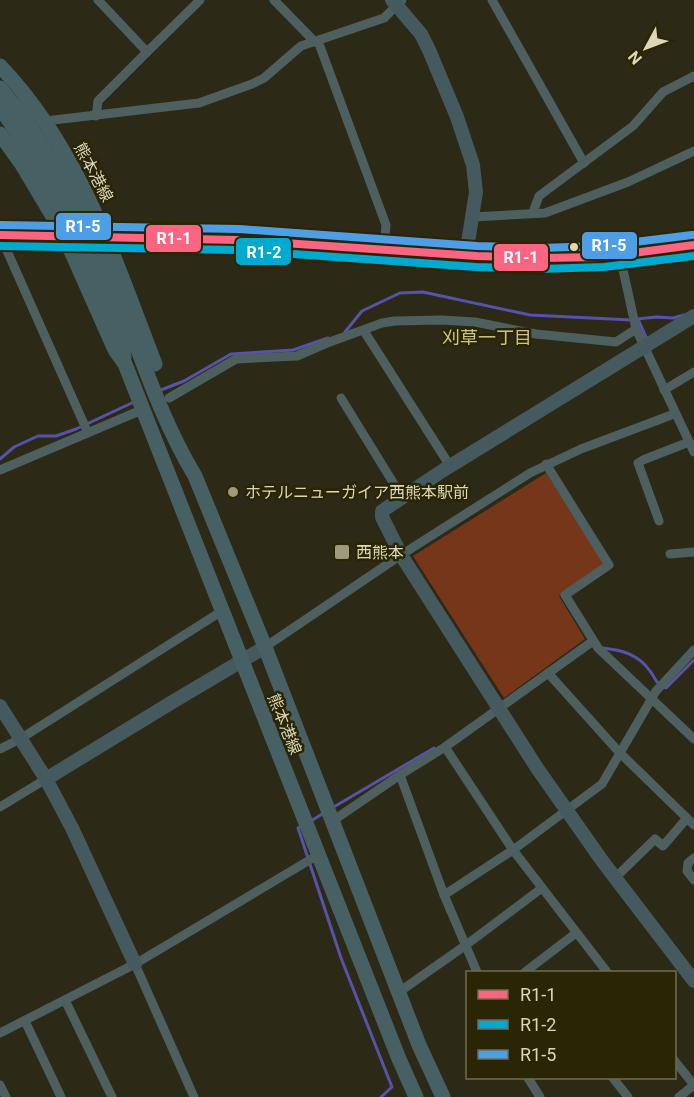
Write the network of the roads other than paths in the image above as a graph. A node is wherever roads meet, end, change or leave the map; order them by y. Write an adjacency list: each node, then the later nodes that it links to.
1 (98, 0): 7 (street)
2 (200, 0): 7 (street)
3 (274, 0): 6 (street)
4 (492, 0): 16 (street)
5 (397, 2): 6 (street); 18 (street)
6 (316, 42): 12 (street); 22 (street)
7 (147, 52): 12 (street)
8 (0, 66): 13 (main road, 熊本港線)
9 (694, 76): 16 (street)
10 (0, 88): 20 (main road, 熊本港線)
11 (0, 108): 20 (main road, 熊本港線)
12 (96, 116): 13 (street)
13 (45, 121): 20 (main road, 熊本港線)
14 (0, 134): 20 (main road, 熊本港線)
15 (694, 151): 17 (street)
16 (584, 163): 17 (street)
17 (533, 212): 18 (street)
18 (472, 217): 23 (street)
19 (0, 235): 20 (street); 35 (street)
20 (85, 236): 22 (street); 31 (main road, 熊本港線); 33 (main road, 熊本港線); 41 (main road, 熊本港線)
21 (694, 245): 24 (street)
22 (384, 249): 23 (street)
23 (466, 255): 24 (street)
24 (620, 256): 26 (street)
25 (694, 316): 28 (street)
26 (636, 329): 27 (street); 28 (street)
27 (364, 331): 31 (street); 39 (street)
28 (644, 347): 30 (street); 39 (street)
29 (694, 372): 30 (street)
30 (664, 390): 34 (street)
31 (169, 398): 41 (main road, 熊本港線)
32 (341, 398): 42 (street)
33 (144, 409): 35 (street); 47 (main road, 熊本港線)
34 (674, 414): 36 (street); 38 (street)
35 (88, 433): 40 (street)
36 (689, 442): 37 (street); 43 (street)
37 (694, 452)
38 (546, 464): 46 (street); 48 (street)
39 (450, 466): 42 (street)
40 (0, 470)
41 (195, 476): 49 (main road, 熊本港線)
42 (402, 497): 46 (street)
43 (659, 522)
44 (694, 552): 45 (street)
45 (670, 554)
46 (402, 555): 49 (street); 55 (street)
47 (222, 611): 51 (main road, 熊本港線); 56 (street)
48 (593, 641): 52 (street); 53 (street)
49 (265, 647): 51 (street); 66 (main road, 熊本港線)
50 (693, 654): 53 (street)
51 (241, 662): 62 (street); 68 (main road, 熊本港線)
52 (549, 673): 55 (street); 60 (street)
53 (651, 699): 57 (street); 60 (street)
54 (0, 706): 56 (street)
55 (499, 708): 58 (street); 64 (street)
56 (20, 739): 59 (street); 62 (street)
57 (694, 739)
58 (445, 747): 61 (street); 67 (street)
59 (0, 749)
60 (619, 753): 64 (street); 65 (street)
61 (400, 775): 66 (street); 73 (street)
62 (46, 779): 63 (street); 76 (street)
63 (0, 807)
64 (567, 811): 67 (street); 70 (street)
65 (691, 821): 70 (street)
66 (331, 822): 81 (main road, 熊本港線)
67 (513, 850): 72 (street); 73 (street)
68 (318, 855): 76 (street); 94 (main road, 熊本港線)
69 (694, 858): 71 (street)
70 (615, 878): 80 (street)
71 (694, 880)
72 (542, 888): 74 (street); 75 (street)
73 (444, 895): 75 (street)
74 (576, 933): 78 (street); 79 (street)
75 (466, 945): 77 (street); 81 (street)
76 (135, 964): 82 (street); 93 (street)
77 (477, 971)
78 (530, 971)
79 (606, 971)
80 (694, 981)
81 (399, 992): 95 (main road, 熊本港線)
82 (65, 1000): 83 (street); 92 (street)
83 (25, 1021): 84 (street); 91 (street)
84 (0, 1033)
85 (676, 1061): 89 (street)
86 (529, 1079): 96 (street)
87 (615, 1079): 97 (street)
88 (0, 1085): 90 (street)
89 (694, 1085): 98 (street)
90 (6, 1097)
91 (61, 1097)
92 (112, 1097)
93 (194, 1097)
94 (416, 1097)
95 (443, 1097)
96 (540, 1097)
97 (628, 1097)
98 (679, 1097)

